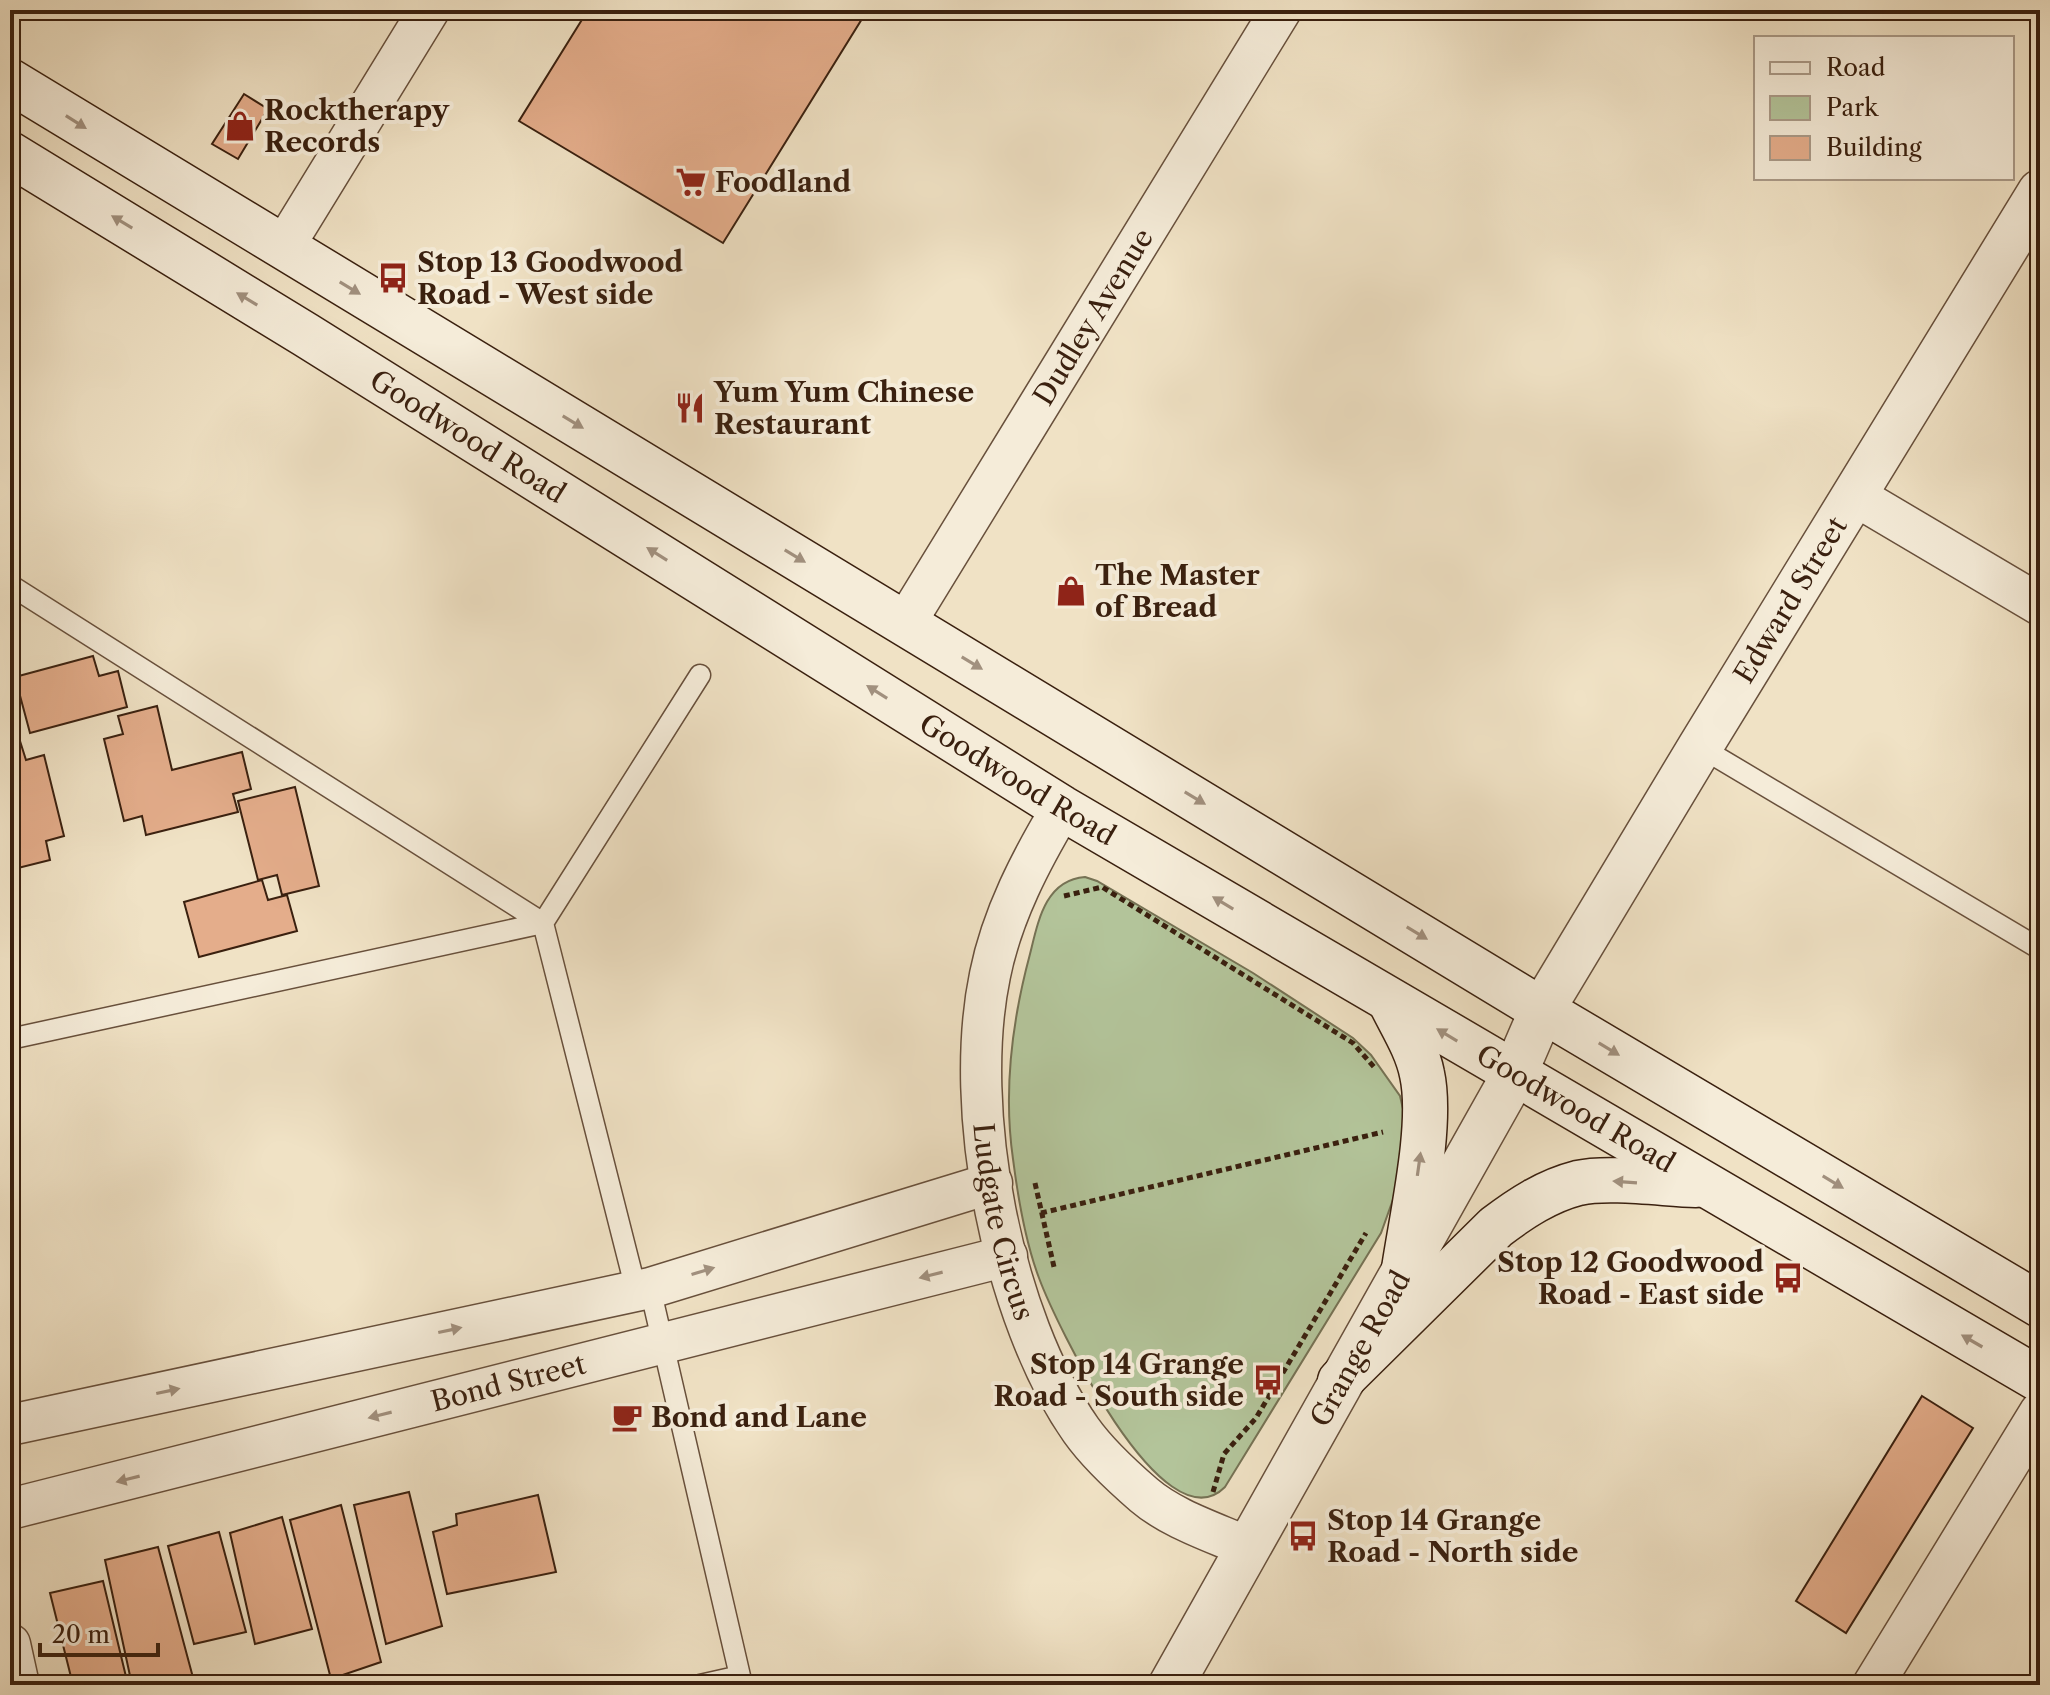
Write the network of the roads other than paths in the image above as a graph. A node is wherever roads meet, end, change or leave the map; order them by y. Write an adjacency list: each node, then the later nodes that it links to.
1 (429, 10): 6 (street)
2 (1281, 10): 12 (street, Dudley Avenue)
3 (10, 81): 6 (main road, one-way to 6)
4 (10, 154): 7 (main road, Goodwood Road, one-way to 4)
5 (2040, 192): 9 (main road, Edward Street)
6 (283, 248): 7 (main road); 8 (main road); 12 (main road, one-way to 12)
7 (188, 263): 8 (main road, Goodwood Road, one-way to 7)
8 (306, 335): 15 (main road, Goodwood Road, one-way to 8)
9 (1854, 495): 11 (street); 14 (main road, Edward Street)
10 (10, 585): 16 (lane)
11 (2040, 605)
12 (906, 622): 19 (main road, one-way to 19)
13 (700, 675): 16 (lane)
14 (1700, 747): 17 (lane); 19 (main road, Edward Street)
15 (1062, 808): 18 (main road, Goodwood Road, one-way to 15); 22 (street, Ludgate Circus)
16 (543, 923): 20 (lane); 26 (lane)
17 (2040, 949)
18 (1390, 1001): 21 (main road, Goodwood Road, one-way to 18); 25 (main road, one-way to 18)
19 (1542, 1010): 21 (main road, Grange Road); 27 (main road, one-way to 27)
20 (10, 1039)
21 (1514, 1075): 23 (main road, Goodwood Road); 25 (main road, Grange Road)
22 (992, 1183): 24 (street, Ludgate Circus); 26 (street, one-way to 22)
23 (1703, 1185): 29 (main road, Goodwood Road, one-way to 23); 30 (main road, one-way to 30)
24 (1007, 1256): 28 (street, Bond Street, one-way to 28); 34 (street, Ludgate Circus)
25 (1404, 1269): 30 (main road, Grange Road)
26 (643, 1289): 28 (lane); 32 (street, one-way to 26)
27 (2040, 1305)
28 (663, 1343): 33 (street, Bond Street, one-way to 33); 37 (lane)
29 (2040, 1380)
30 (1340, 1381): 34 (main road, Grange Road)
31 (2040, 1412): 39 (street)
32 (10, 1425)
33 (10, 1509)
34 (1247, 1547): 38 (main road, Grange Road)
35 (10, 1644): 36 (street)
36 (19, 1685)
37 (700, 1685)
38 (1171, 1685)
39 (1873, 1685)

